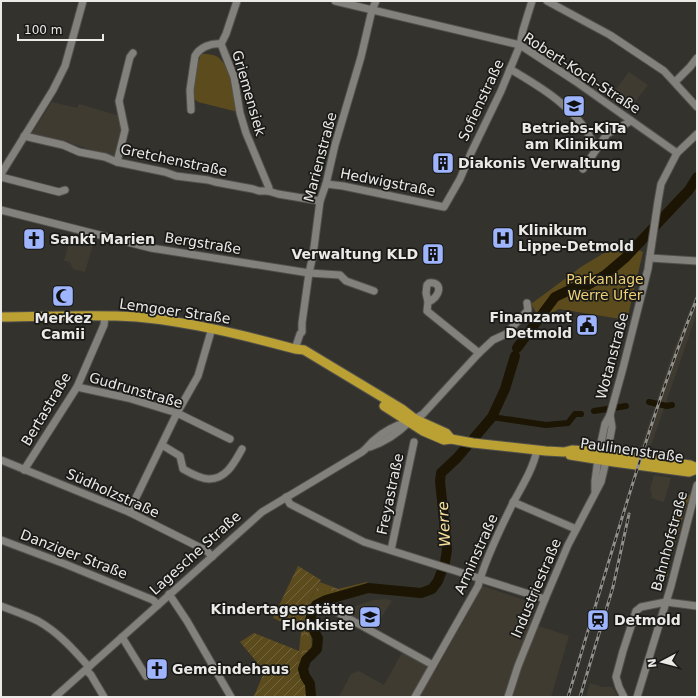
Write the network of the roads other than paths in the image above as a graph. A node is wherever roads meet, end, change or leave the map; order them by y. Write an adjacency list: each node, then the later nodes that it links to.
1 (83, 1): 18 (street)
2 (237, 1): 8 (street, Griemensiek)
3 (335, 1): 7 (street, Robert-Koch-Straße)
4 (376, 1): 7 (street, Marienstraße)
5 (532, 1): 9 (street, Sofienstraße)
6 (548, 1): 13 (street)
7 (372, 10): 9 (street, Robert-Koch-Straße); 24 (street, Marienstraße)
8 (221, 44): 15 (street); 26 (street, Griemensiek)
9 (520, 45): 12 (street, Sofienstraße); 16 (street, Robert-Koch-Straße)
10 (133, 53): 21 (street)
11 (697, 58): 13 (street)
12 (510, 69): 19 (street); 28 (street, Sofienstraße)
13 (675, 82): 14 (street)
14 (697, 107)
15 (191, 110)
16 (632, 121): 20 (street, Robert-Koch-Straße); 22 (street)
17 (697, 134): 20 (street)
18 (24, 136): 21 (street, Gretchenstraße); 23 (street)
19 (591, 139)
20 (677, 153): 30 (street, Wotanstraße)
21 (117, 162): 26 (street, Gretchenstraße)
22 (583, 169)
23 (1, 175): 25 (street)
24 (326, 184): 27 (street, Marienstraße); 28 (street, Hedwigstraße)
25 (66, 190)
26 (268, 191): 27 (street, Gretchenstraße)
27 (320, 201): 32 (street, Marienstraße)
28 (444, 207)
29 (1, 210): 32 (street, Bergstraße)
30 (650, 258): 31 (street); 49 (street, Wotanstraße)
31 (697, 262)
32 (309, 273): 33 (street); 39 (street, Marienstraße)
33 (374, 291)
34 (428, 302): 40 (street)
35 (527, 304): 40 (street, Lagesche Straße)
36 (1, 316): 37 (main road, Lemgoer Straße)
37 (105, 316): 38 (main road, Lemgoer Straße); 41 (street, Bertastraße)
38 (212, 328): 39 (main road, Lemgoer Straße); 42 (street)
39 (295, 350): 43 (main road, Lemgoer Straße)
40 (479, 353): 43 (street, Lagesche Straße)
41 (77, 387): 42 (street, Gudrunstraße); 52 (street, Bertastraße)
42 (178, 413): 44 (street, Gudrunstraße); 46 (street)
43 (412, 420): 48 (main road, Paulinenstraße); 54 (street, Lagesche Straße)
44 (230, 439)
45 (414, 442): 59 (street, Freyastraße)
46 (162, 445): 47 (street); 56 (street)
47 (242, 448)
48 (537, 450): 49 (main road, Paulinenstraße); 55 (street, Arminstraße)
49 (603, 456): 51 (main road, Paulinenstraße); 57 (street, Industriestraße)
50 (1, 460): 52 (street, Südholzstraße)
51 (697, 468)
52 (24, 470): 56 (street, Südholzstraße)
53 (697, 485): 64 (street, Bahnhofstraße)
54 (286, 497): 59 (street); 60 (street, Lagesche Straße)
55 (513, 502): 57 (street); 61 (street, Arminstraße)
56 (129, 512): 60 (street, Südholzstraße)
57 (576, 529): 63 (street, Industriestraße)
58 (1, 540): 65 (street, Danziger Straße)
59 (391, 550): 61 (street)
60 (212, 556): 62 (street, Lagesche Straße)
61 (480, 580): 63 (street); 70 (street, Arminstraße)
62 (169, 594): 65 (street, Lagesche Straße); 75 (street)
63 (544, 600): 77 (street, Industriestraße)
64 (666, 602): 67 (street); 78 (street); 79 (street, Bahnhofstraße)
65 (158, 605): 69 (street, Lagesche Straße)
66 (1, 606): 71 (street)
67 (697, 606)
68 (335, 611): 70 (street)
69 (122, 637): 71 (street, Lagesche Straße); 72 (street)
70 (433, 666): 76 (street, Arminstraße)
71 (88, 668): 73 (street, Lagesche Straße); 74 (street)
72 (146, 676)
73 (55, 697)
74 (104, 697)
75 (231, 697)
76 (415, 697)
77 (508, 697)
78 (624, 697)
79 (638, 697)

